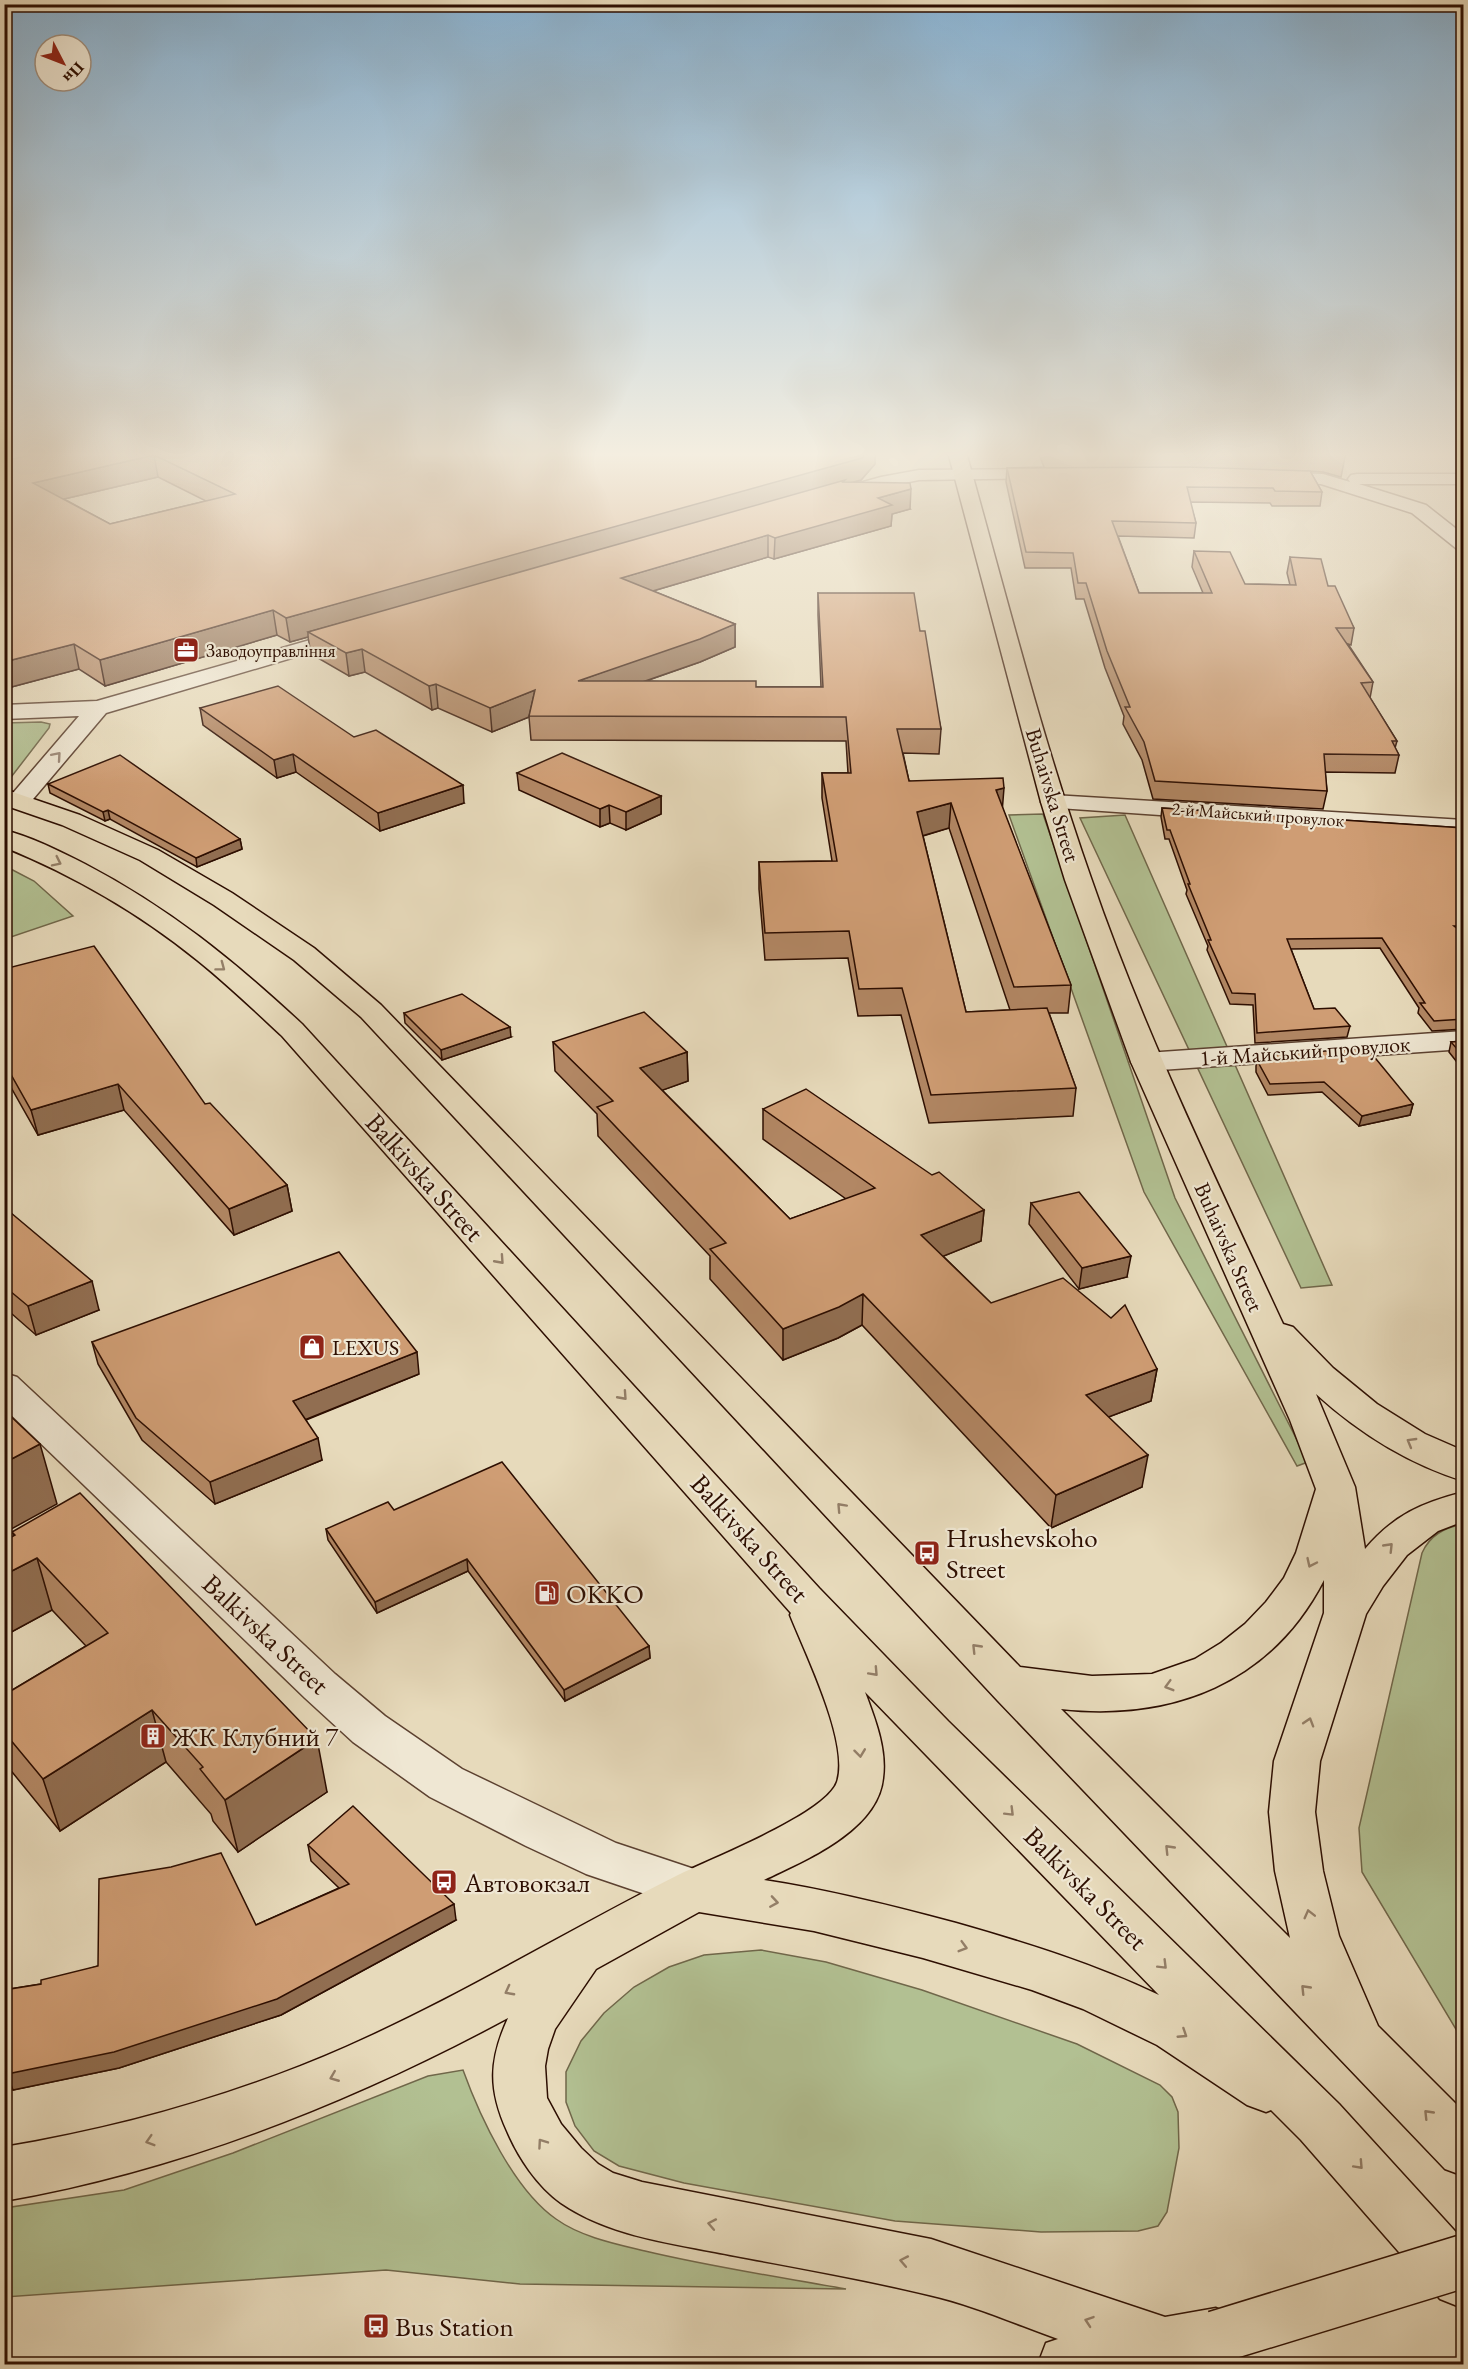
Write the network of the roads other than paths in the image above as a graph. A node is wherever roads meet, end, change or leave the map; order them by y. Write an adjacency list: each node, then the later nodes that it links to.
1 (986, 563): 6 (main road, Buhaivska Street)
2 (369, 629): 3 (street)
3 (98, 708): 4 (street); 5 (street, one-way to 3)
4 (4, 712)
5 (11, 798): 18 (main road, one-way to 5)
6 (1053, 802): 7 (street, 2-й Майський провулок); 10 (main road, Buhaivska Street)
7 (1464, 828)
8 (4, 838): 16 (main road, Balkivska Street, one-way to 16)
9 (1464, 1040): 10 (street, 1-й Майський провулок)
10 (1146, 1062): 11 (main road, Buhaivska Street)
11 (1256, 1306): 13 (main road, one-way to 11); 14 (main road, Buhaivska Street)
12 (4, 1386): 19 (street, Balkivska Street)
13 (1464, 1467)
14 (1335, 1487): 17 (main road, Buhaivska Street); 18 (main road, one-way to 18)
15 (1464, 1506): 17 (main road, one-way to 15)
16 (804, 1599): 19 (main road, one-way to 19); 22 (main road, Balkivska Street, one-way to 22)
17 (1345, 1613): 21 (main road, Buhaivska Street, one-way to 17)
18 (1008, 1682): 21 (main road, one-way to 18)
19 (695, 1890): 20 (main road); 22 (main road, one-way to 22)
20 (579, 1954): 24 (main road, one-way to 24); 27 (main road, one-way to 20)
21 (1360, 2046): 23 (main road, one-way to 21)
22 (1320, 2122): 26 (main road, Balkivska Street, one-way to 26)
23 (1464, 2150)
24 (4, 2174)
25 (1464, 2261): 27 (main road, bridge)
26 (1464, 2283)
27 (1174, 2349): 28 (main road)
28 (1067, 2364)

